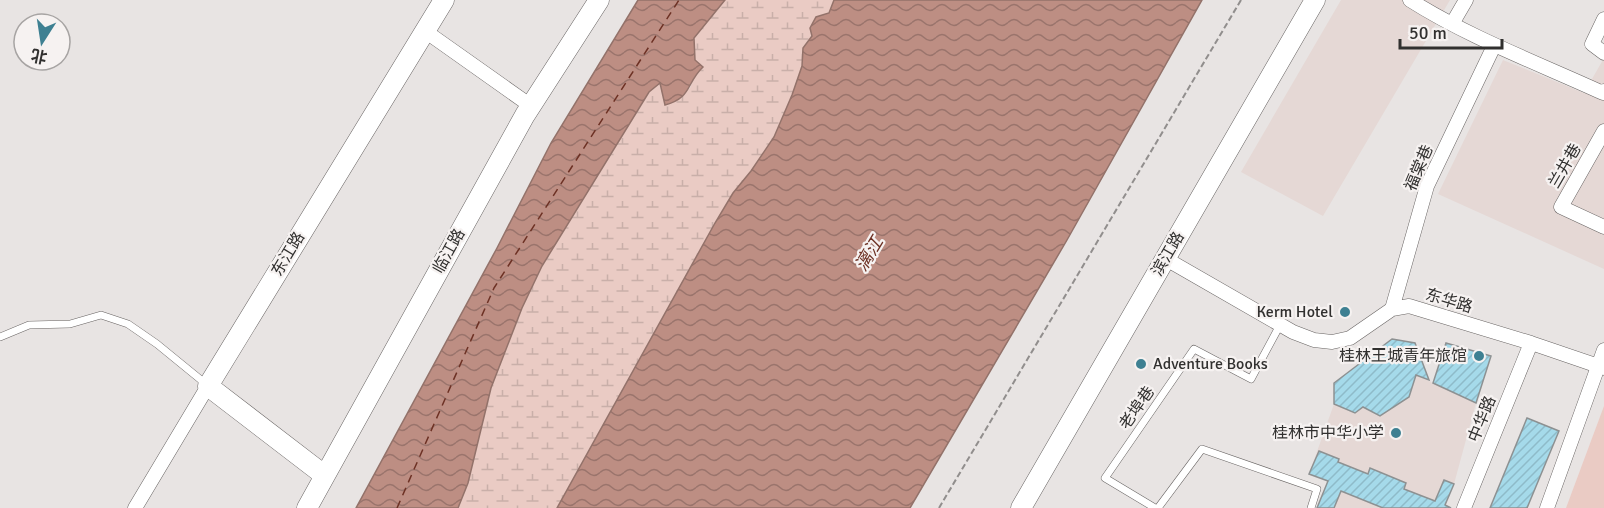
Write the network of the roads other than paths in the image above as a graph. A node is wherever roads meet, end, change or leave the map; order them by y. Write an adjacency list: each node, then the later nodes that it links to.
1 (444, 0): 8 (street, 东江路)
2 (599, 0): 12 (street, 临江路)
3 (1316, 0): 15 (street, 滨江路)
4 (1410, 0): 7 (street)
5 (1466, 0): 7 (street)
6 (1604, 19): 10 (street)
7 (1452, 24): 11 (street)
8 (424, 31): 12 (street); 22 (street, 东江路)
9 (1493, 48): 16 (street, 福棠巷)
10 (1604, 53)
11 (1604, 93)
12 (531, 106): 23 (street, 临江路)
13 (1604, 131): 14 (street, 兰井巷)
14 (1604, 226)
15 (1166, 259): 17 (street); 26 (street, 滨江路)
16 (1392, 309): 17 (street); 19 (street, 东华路)
17 (1280, 325): 27 (lane, 老埠巷)
18 (0, 337): 22 (lane)
19 (1531, 343): 21 (street, 东华路); 29 (street, 中华路)
20 (1604, 350): 21 (street)
21 (1601, 367): 30 (street)
22 (208, 386): 23 (street); 24 (street, 东江路)
23 (324, 475): 25 (street, 临江路)
24 (135, 508)
25 (307, 508)
26 (1021, 508)
27 (1157, 508): 28 (lane, 老埠巷)
28 (1311, 508)
29 (1464, 508)
30 (1547, 508)

